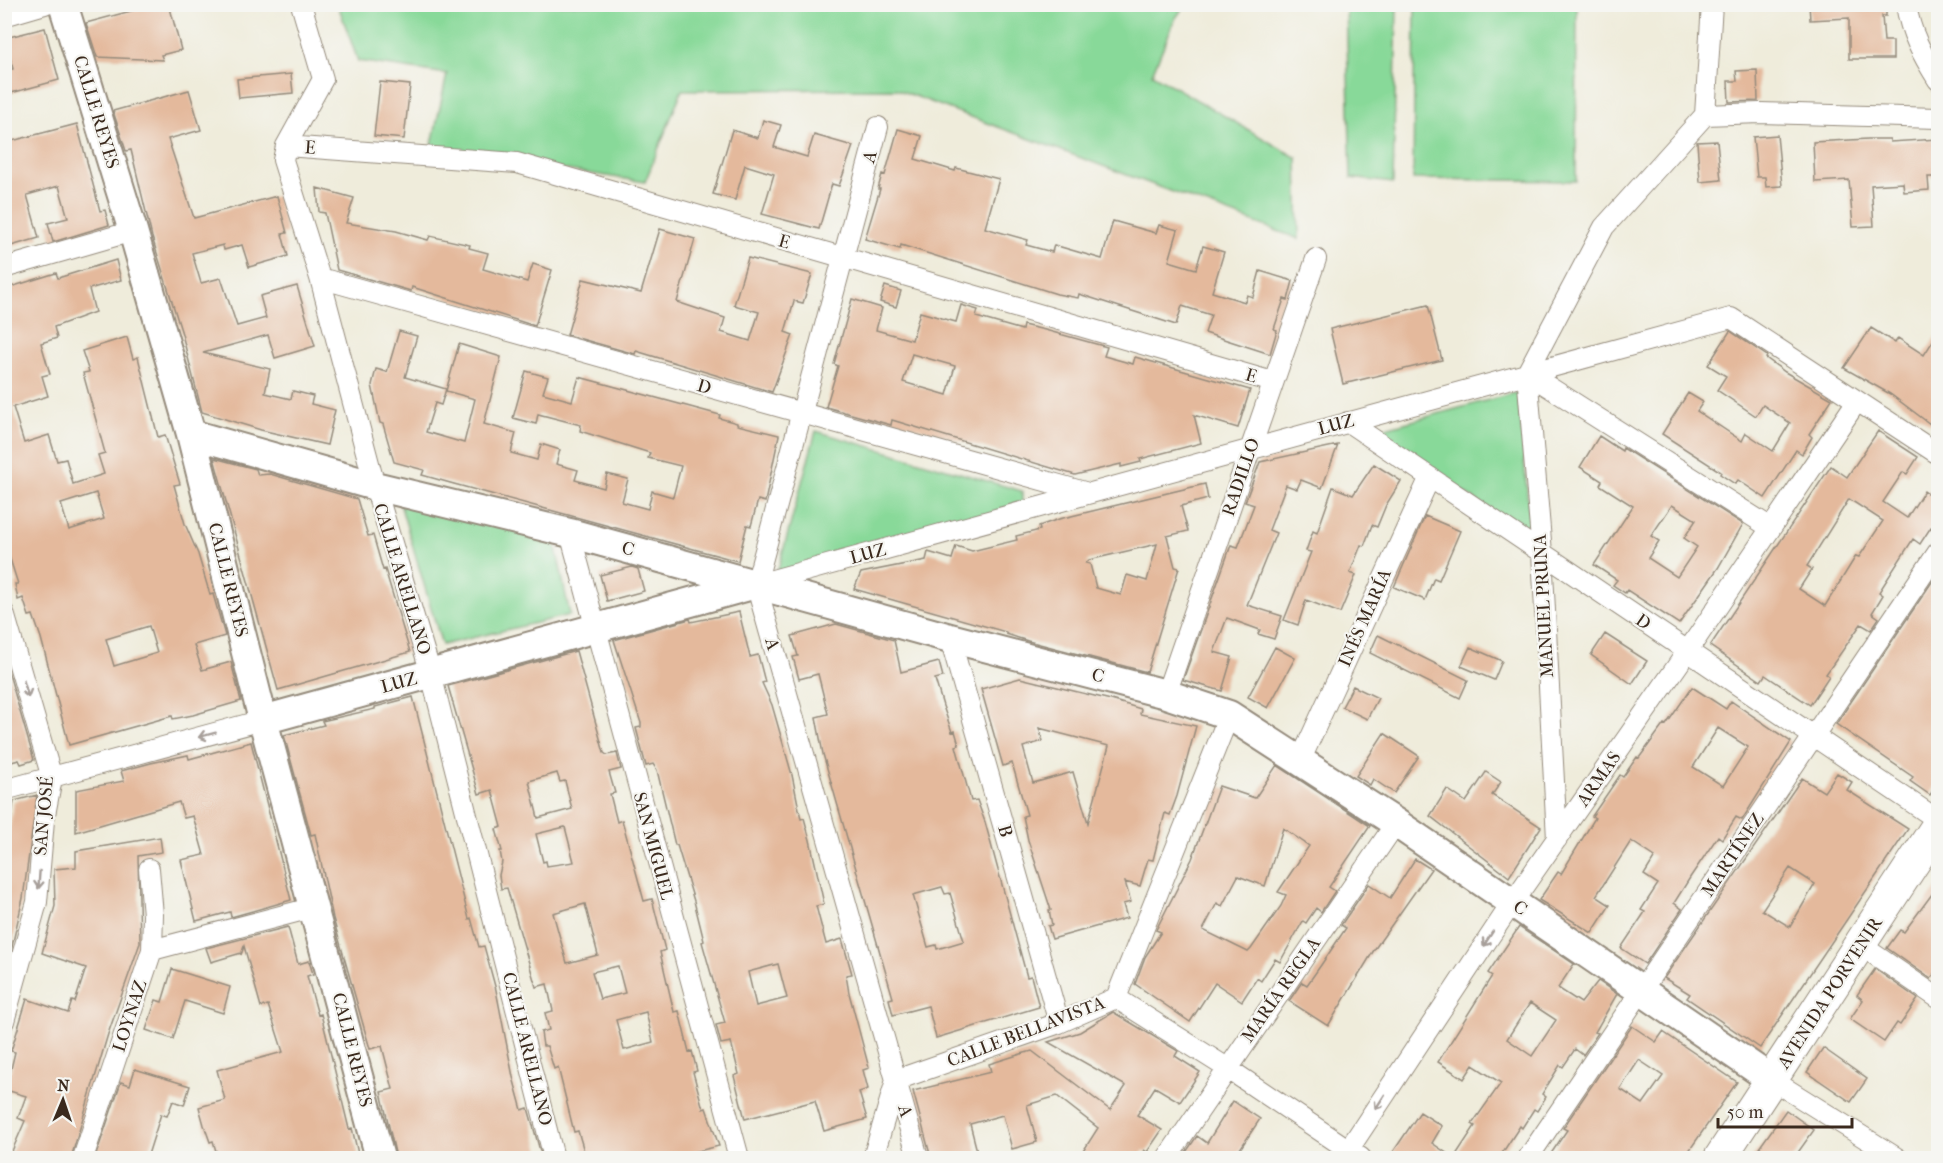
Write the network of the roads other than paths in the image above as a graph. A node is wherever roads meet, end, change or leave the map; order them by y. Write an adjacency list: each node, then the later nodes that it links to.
1 (45, 4): 6 (street)
2 (63, 4): 12 (street, CALLE REYES)
3 (301, 4): 11 (street)
4 (1712, 4): 8 (street)
5 (1906, 4): 7 (street)
6 (4, 16)
7 (1938, 80)
8 (1705, 116): 9 (street); 17 (street)
9 (1938, 118)
10 (878, 127): 13 (street, A)
11 (286, 146): 13 (street, E); 16 (street, CALLE ARELLANO)
12 (133, 231): 15 (street); 22 (street, CALLE REYES)
13 (842, 258): 18 (street, E); 20 (street, A)
14 (1316, 260): 18 (street, RADILLO)
15 (4, 268)
16 (320, 278): 20 (street, D); 26 (street, CALLE ARELLANO)
17 (1527, 373): 19 (street, LUZ); 21 (street, LUZ); 28 (street); 31 (street, MANUEL PRUNA)
18 (1273, 382): 23 (street, RADILLO)
19 (1857, 401): 24 (street); 28 (street, ARMAS)
20 (800, 414): 27 (street, D); 32 (street, A)
21 (1348, 422): 23 (street, LUZ); 25 (street, D)
22 (190, 434): 26 (street, C); 40 (street, CALLE REYES)
23 (1251, 449): 27 (street, LUZ); 38 (street, RADILLO)
24 (1938, 452)
25 (1430, 477): 31 (street, D); 42 (street, INÉS MARÍA)
26 (375, 486): 29 (street, C); 37 (street, CALLE ARELLANO)
27 (1089, 493): 32 (street, LUZ)
28 (1772, 528): 36 (street, ARMAS)
29 (570, 533): 32 (street, C); 34 (street, SAN MIGUEL)
30 (1938, 552): 41 (street, MARTÍNEZ)
31 (1542, 553): 36 (street, D); 48 (street, MANUEL PRUNA)
32 (756, 584): 34 (street, LUZ); 35 (street, C); 60 (street, A)
33 (4, 613): 43 (street, SAN JOSÉ, one-way to 43)
34 (594, 627): 37 (street, LUZ); 66 (street, SAN MIGUEL)
35 (950, 638): 38 (street, C); 58 (street, B)
36 (1687, 652): 41 (street, D); 48 (street, ARMAS)
37 (431, 674): 40 (street, LUZ); 65 (street, CALLE ARELLANO)
38 (1166, 694): 39 (street, C)
39 (1229, 715): 42 (street, C); 55 (street, CALLE BELLAVISTA)
40 (263, 720): 43 (street, LUZ, one-way to 43); 51 (street, CALLE REYES)
41 (1814, 736): 45 (street, D); 54 (street, MARTÍNEZ)
42 (1301, 759): 46 (street, C)
43 (52, 778): 44 (street, LUZ); 57 (street, SAN JOSÉ, one-way to 57)
44 (4, 790)
45 (1938, 820)
46 (1396, 823): 50 (street, C); 59 (street, MARÍA REGLA)
47 (1938, 825): 52 (main road, AVENIDA PORVENIR)
48 (1557, 839): 50 (street, ARMAS)
49 (149, 870): 53 (street, LOYNAZ)
50 (1512, 903): 54 (street, C); 62 (street, ARMAS, one-way to 62)
51 (315, 907): 53 (street); 64 (street, CALLE REYES)
52 (1862, 946): 56 (street); 61 (main road, AVENIDA PORVENIR)
53 (152, 950): 63 (street, LOYNAZ)
54 (1642, 990): 61 (street, C); 70 (street, MARTÍNEZ)
55 (1116, 998): 58 (street, CALLE BELLAVISTA); 59 (street)
56 (1938, 998)
57 (4, 1021)
58 (1059, 1023): 60 (street, CALLE BELLAVISTA)
59 (1227, 1068): 62 (street); 69 (street, MARÍA REGLA)
60 (896, 1080): 67 (street); 68 (street, A)
61 (1772, 1080): 71 (main road, AVENIDA PORVENIR); 72 (street, C)
62 (1351, 1156)
63 (83, 1158)
64 (380, 1158)
65 (554, 1158)
66 (739, 1158)
67 (873, 1158)
68 (918, 1158)
69 (1167, 1158)
70 (1528, 1158)
71 (1720, 1158)
72 (1897, 1158)

